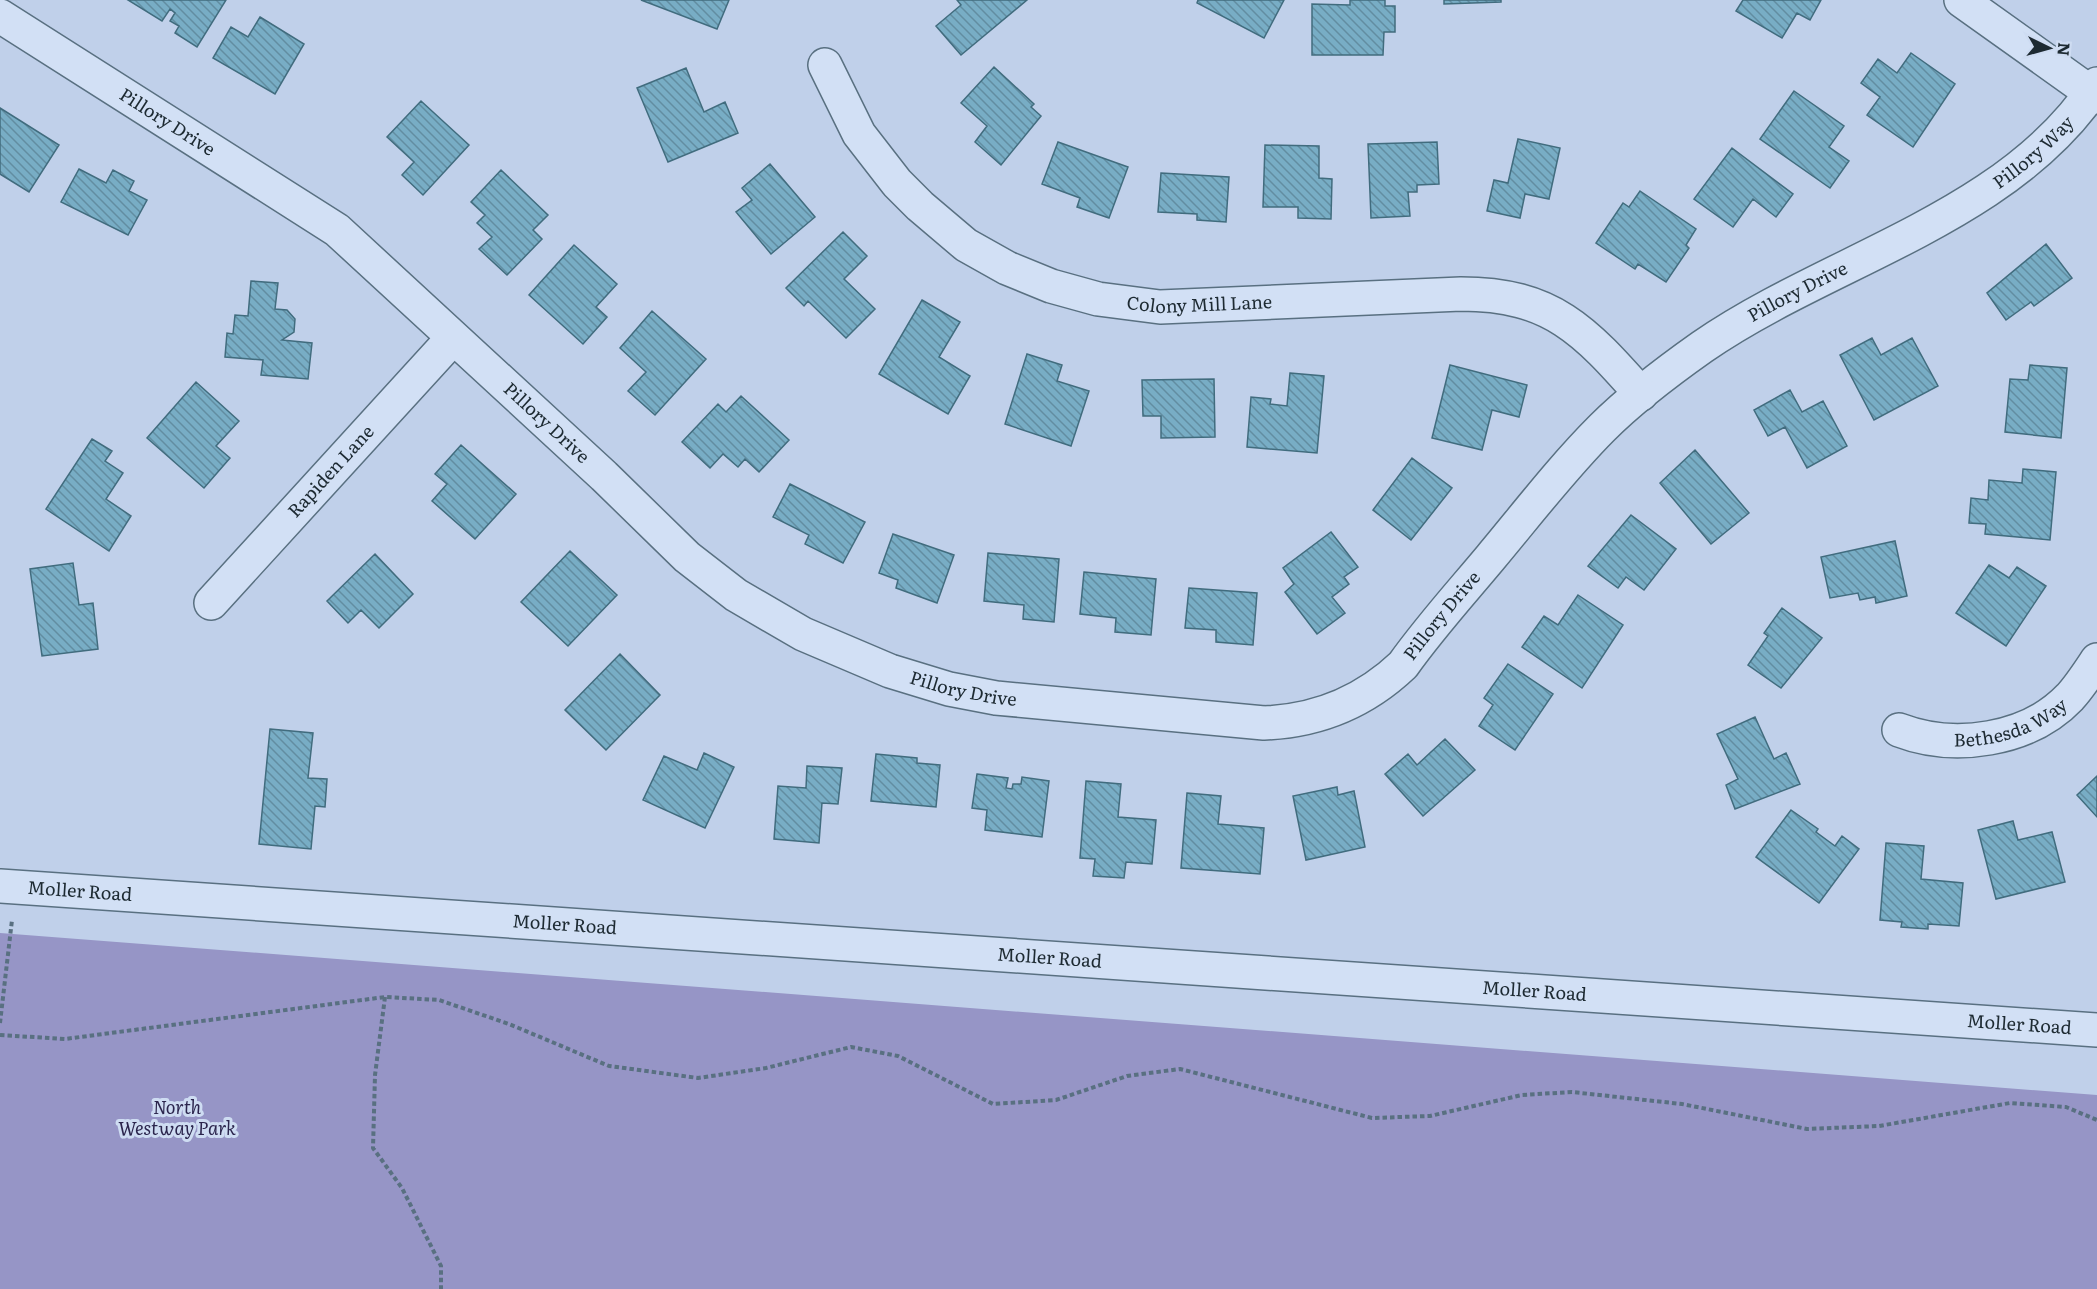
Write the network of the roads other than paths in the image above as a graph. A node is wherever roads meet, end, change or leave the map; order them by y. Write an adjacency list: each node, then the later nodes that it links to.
1 (1961, 0): 4 (street)
2 (0, 16): 6 (street, Pillory Drive)
3 (825, 65): 7 (street, Colony Mill Lane)
4 (2095, 91): 5 (street, Pillory Way)
5 (1957, 208): 7 (street, Pillory Drive)
6 (453, 338): 7 (street, Pillory Drive); 8 (street, Rapiden Lane)
7 (1641, 394)
8 (210, 603)
9 (2097, 660): 10 (street, Bethesda Way)
10 (1899, 730)
11 (8, 887): 12 (street, Moller Road)
12 (2097, 1030)

